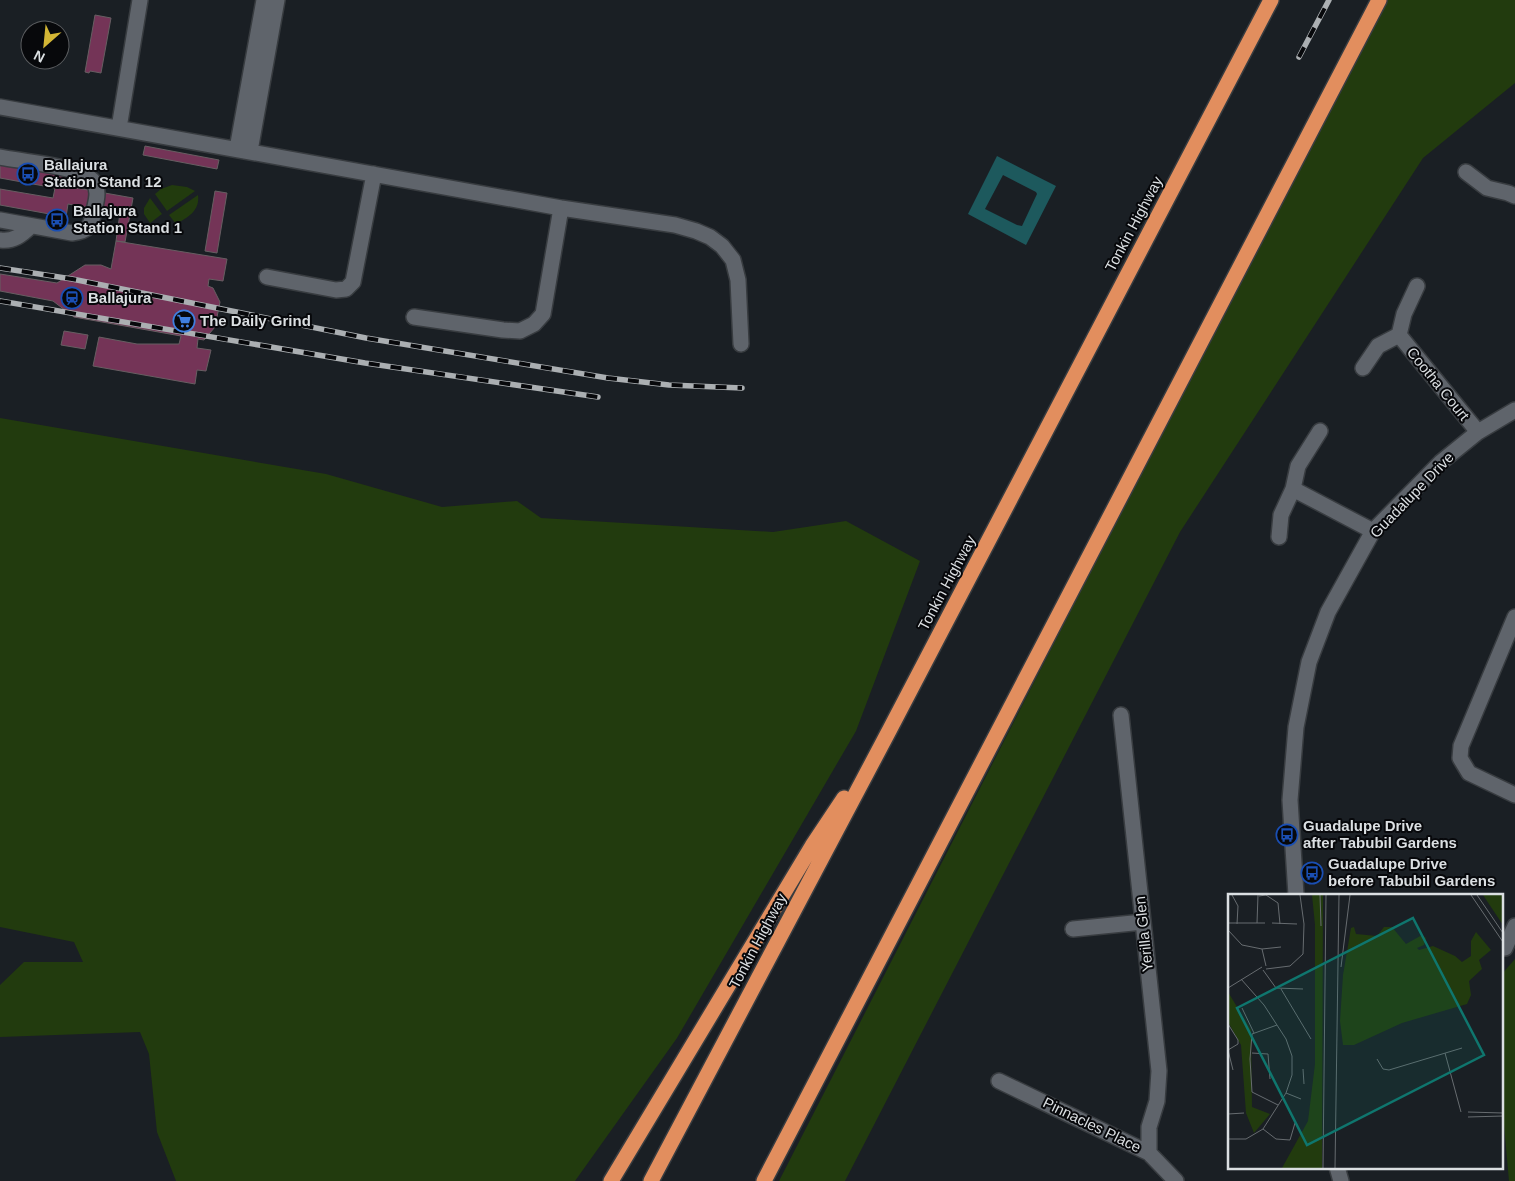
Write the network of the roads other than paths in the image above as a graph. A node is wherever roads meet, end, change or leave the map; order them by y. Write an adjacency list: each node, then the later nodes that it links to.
1 (140, 0): 7 (street)
2 (264, 0): 8 (street)
3 (277, 0): 8 (street)
4 (1271, 0): 31 (highway, Tonkin Highway)
5 (1379, 0): 43 (highway)
6 (0, 107): 7 (street)
7 (119, 128): 8 (street)
8 (244, 150): 11 (street)
9 (0, 157): 15 (street)
10 (1466, 172): 12 (street)
11 (374, 174): 13 (street); 17 (street)
12 (1515, 196)
13 (561, 208): 19 (street); 21 (street)
14 (0, 220): 15 (street)
15 (31, 226): 16 (street)
16 (0, 240)
17 (267, 277)
18 (1417, 286): 20 (street, Cootha Court)
19 (414, 317)
20 (1398, 335): 22 (street, Cootha Court); 25 (street, Cootha Court)
21 (741, 344)
22 (1363, 368)
23 (1515, 410): 25 (street, Guadalupe Drive)
24 (1320, 431): 26 (street)
25 (1478, 432): 27 (street, Guadalupe Drive)
26 (1293, 489): 27 (street); 28 (street)
27 (1373, 531): 33 (street, Guadalupe Drive)
28 (1279, 537)
29 (1515, 617): 32 (street)
30 (1121, 715): 34 (street, Yerilla Glen)
31 (890, 729): 41 (highway); 42 (highway, Tonkin Highway)
32 (1515, 795)
33 (1296, 894)
34 (1143, 922): 36 (street); 39 (street, Yerilla Glen)
35 (1515, 926): 37 (street)
36 (1073, 929)
37 (1502, 948)
38 (999, 1081): 39 (street, Pinnacles Place)
39 (1149, 1153): 44 (street, Pinnacles Place)
40 (1337, 1168): 45 (street)
41 (611, 1181)
42 (651, 1181)
43 (766, 1181)
44 (1176, 1181)
45 (1341, 1181)

